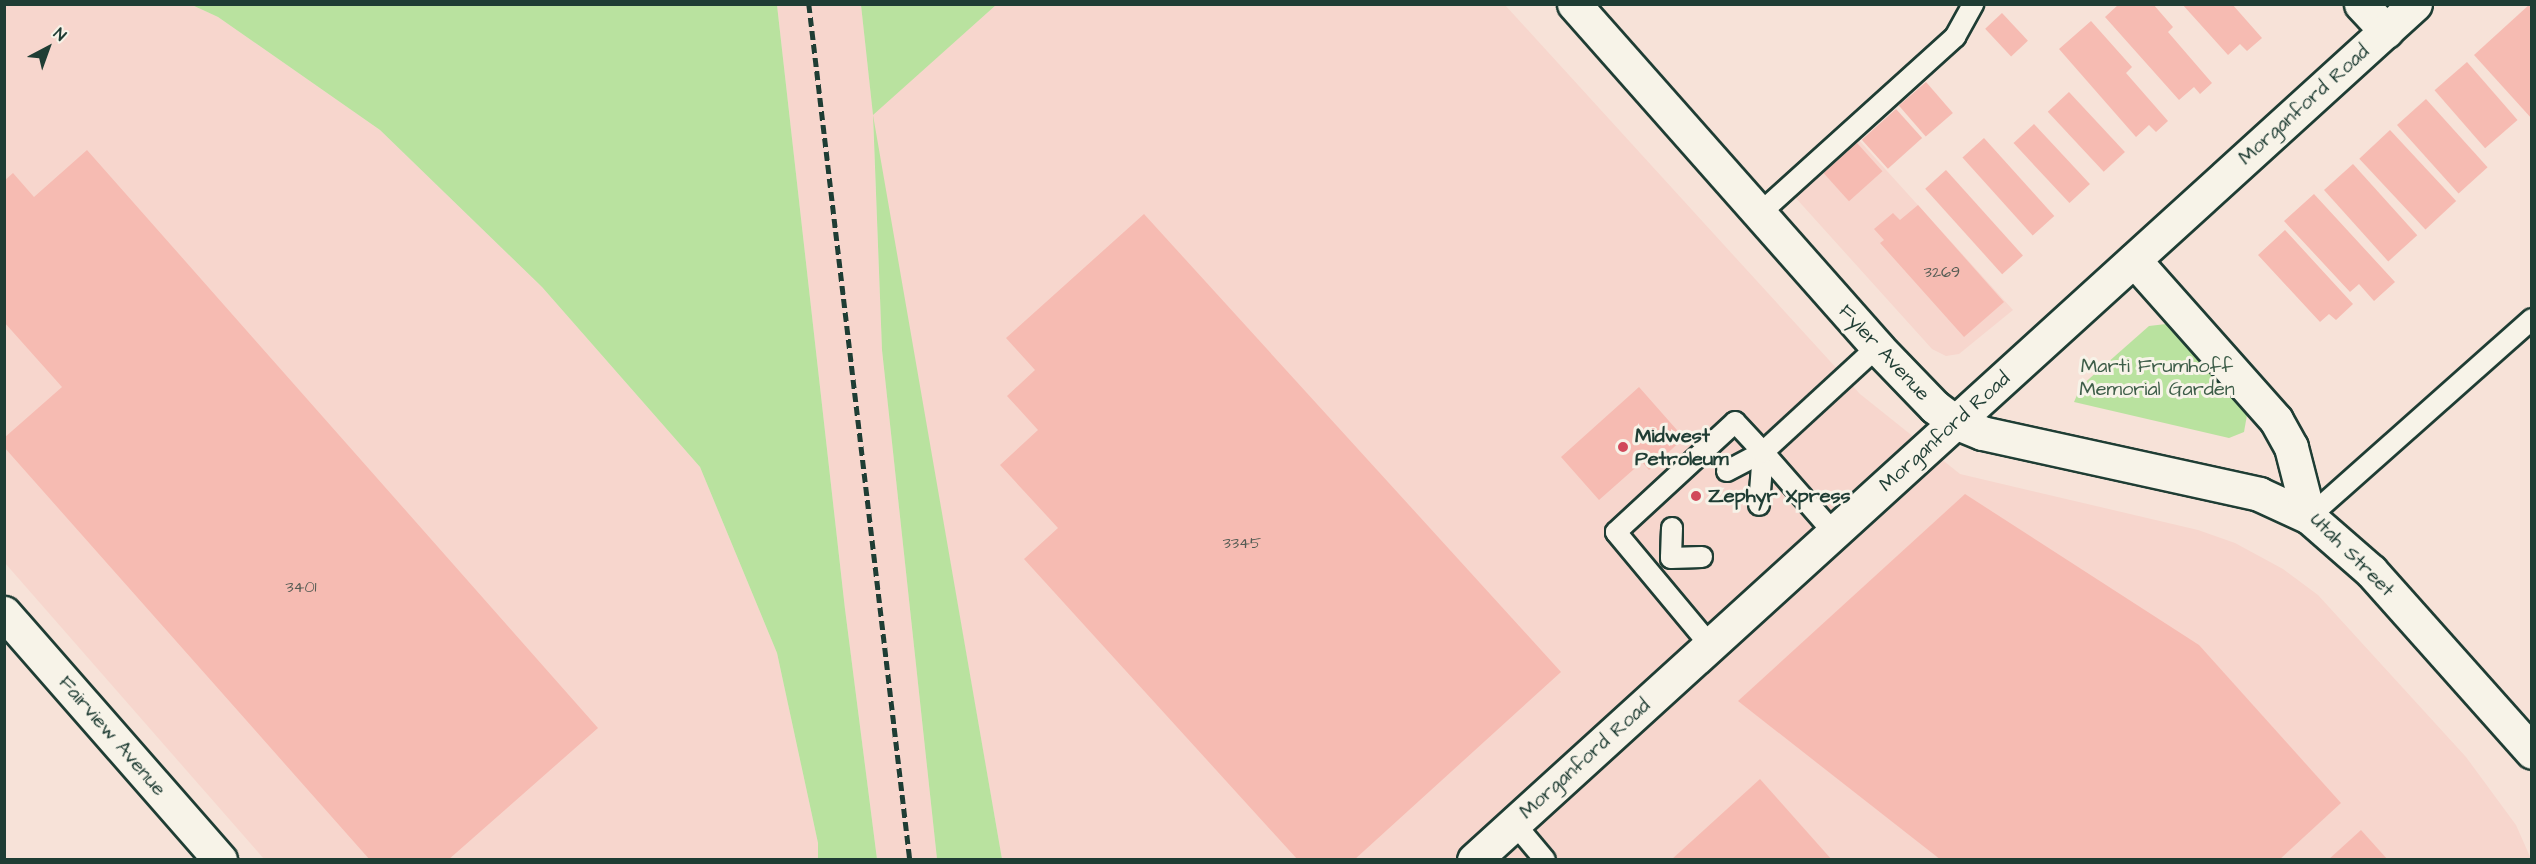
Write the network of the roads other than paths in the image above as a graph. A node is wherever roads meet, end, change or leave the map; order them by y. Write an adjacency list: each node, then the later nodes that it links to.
1 (1574, 4): 6 (street, Fyler Avenue)
2 (1973, 4): 6 (lane)
3 (2361, 4): 5 (street)
4 (2415, 4): 5 (street, Morganford Road)
5 (2386, 31): 7 (street, Morganford Road)
6 (1758, 214): 9 (street, Fyler Avenue)
7 (2134, 260): 10 (street, Morganford Road); 14 (street, Utah Street)
8 (2532, 319): 14 (lane)
9 (1877, 347): 10 (street, Fyler Avenue); 11 (lane)
10 (1955, 422): 14 (street, Fyler Avenue); 16 (street, Morganford Road)
11 (1763, 452): 12 (lane); 13 (lane); 16 (lane); 19 (lane)
12 (1727, 471)
13 (1759, 506)
14 (2309, 517): 22 (street, Utah Street)
15 (1672, 528): 18 (lane)
16 (1834, 533): 21 (street, Morganford Road)
17 (1702, 557): 18 (lane)
18 (1671, 558): 19 (lane)
19 (1651, 573): 21 (lane)
20 (4, 613): 24 (street, Fairview Avenue)
21 (1710, 645): 23 (street, Morganford Road)
22 (2532, 752)
23 (1514, 823): 25 (street, Morganford Road); 26 (lane)
24 (220, 860)
25 (1474, 860)
26 (1545, 860)

